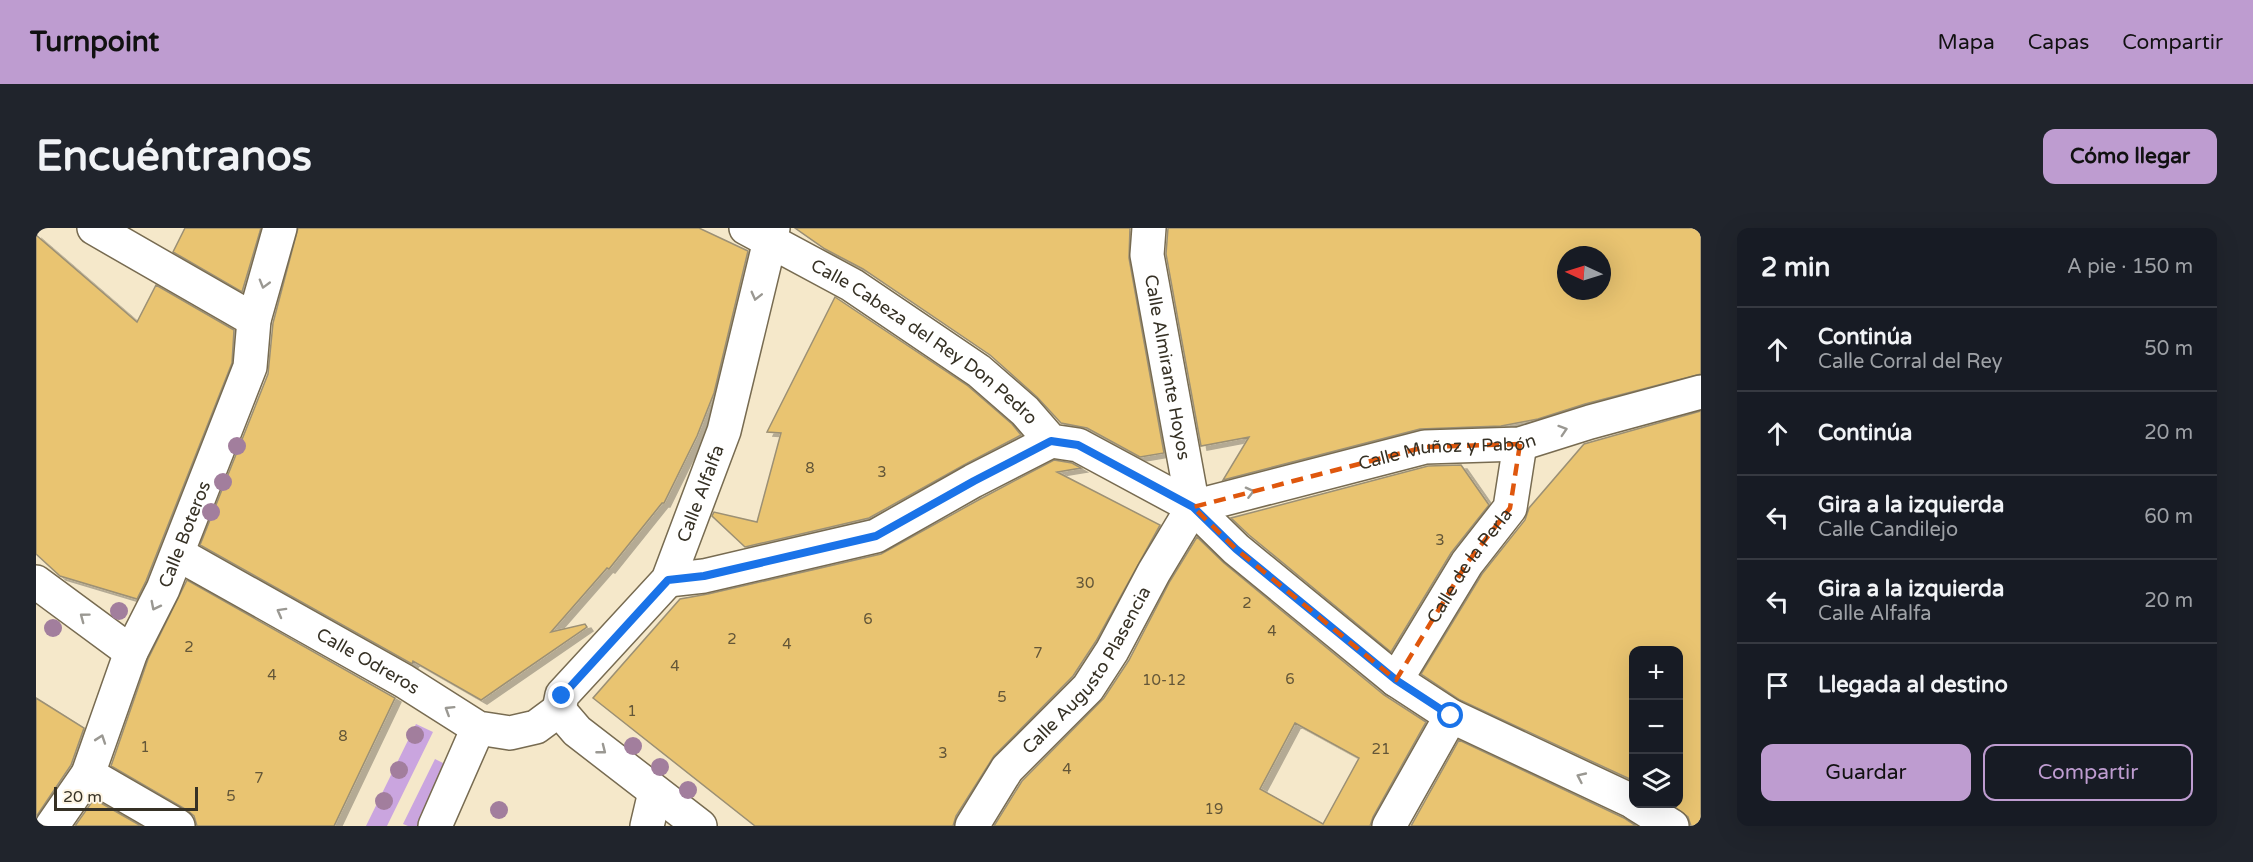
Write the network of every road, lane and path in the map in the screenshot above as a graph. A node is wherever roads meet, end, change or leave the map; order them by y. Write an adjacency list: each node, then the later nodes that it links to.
1 (94, 228): 5 (street)
2 (280, 228): 5 (street, Calle Boteros, one-way to 5)
3 (1149, 228): 9 (street, Calle Almirante Hoyos)
4 (763, 232): 7 (street, Calle Cabeza del Rey Don Pedro); 11 (street, Calle Alfalfa, one-way to 11)
5 (254, 320): 10 (street, Calle Boteros)
6 (1701, 392): 8 (street, Calle Muñoz y Pabón, one-way to 6)
7 (1051, 441): 9 (street, Calle Cabeza del Rey Don Pedro); 11 (street)
8 (1520, 444): 9 (street, Calle Muñoz y Pabón, one-way to 8); 14 (street, Calle de la Perla)
9 (1193, 507): 14 (street, Calle Cabeza del Rey Don Pedro); 27 (street, Calle Augusto Plasencia)
10 (178, 554): 13 (street, Calle Boteros, one-way to 13); 17 (street, Calle Odreros, one-way to 10)
11 (668, 580): 15 (street, Calle Alfalfa)
12 (36, 582): 13 (street, one-way to 12)
13 (131, 652): 18 (street, Calle Boteros, one-way to 13)
14 (1396, 680): 16 (street, Calle Cabeza del Rey Don Pedro)
15 (559, 710): 17 (street, Calle Odreros); 19 (street, one-way to 19)
16 (1451, 716): 20 (street, Calle Cabeza del Rey Don Pedro, one-way to 16); 28 (street)
17 (478, 728): 24 (street)
18 (88, 774): 22 (street, Calle Boteros); 23 (street)
19 (655, 792): 25 (street); 26 (street)
20 (1629, 800)
21 (1643, 808): 29 (street, Calle Cabeza del Rey Don Pedro)
22 (52, 826)
23 (178, 826)
24 (435, 826)
25 (646, 826)
26 (700, 826)
27 (972, 826)
28 (1389, 826)
29 (1672, 826)

